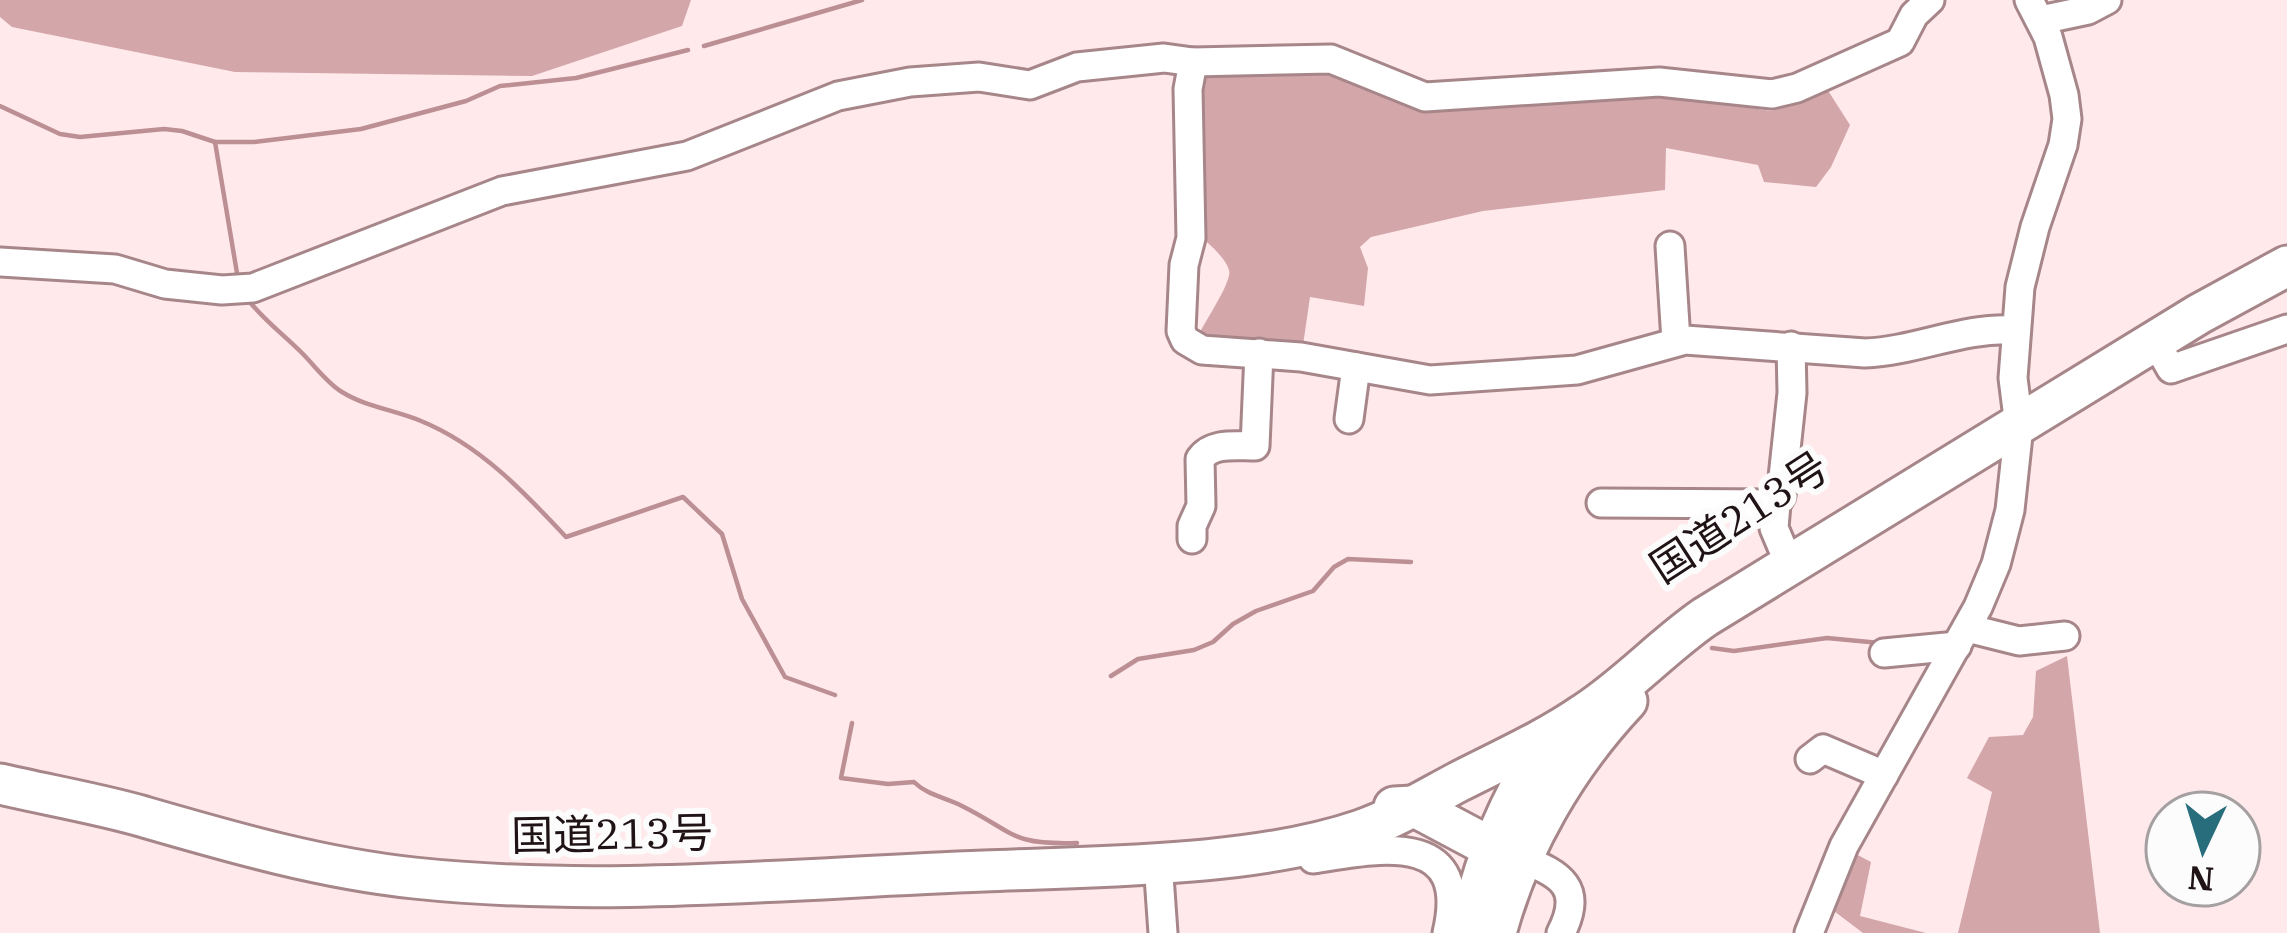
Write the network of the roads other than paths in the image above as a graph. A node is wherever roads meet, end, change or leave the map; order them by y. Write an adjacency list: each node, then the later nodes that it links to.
1 (1930, 0): 4 (street)
2 (2107, 0): 3 (street)
3 (2035, 10): 10 (street)
4 (1192, 62): 7 (street); 14 (street)
5 (2287, 241): 16 (highway, 国道213号)
6 (1670, 246): 11 (street)
7 (0, 262)
8 (2287, 266): 12 (highway, 国道213号)
9 (2287, 329): 12 (street)
10 (2014, 330): 13 (street); 16 (street)
11 (1676, 340): 13 (street); 15 (street)
12 (2156, 340): 16 (highway, 国道213号)
13 (1791, 346): 19 (street)
14 (1259, 353): 15 (street); 20 (street)
15 (1356, 367): 17 (street)
16 (2018, 413): 21 (highway, 国道213号); 23 (street)
17 (1349, 419)
18 (1601, 503): 19 (street)
19 (1776, 504): 21 (street)
20 (1192, 539)
21 (1777, 562): 24 (highway, 国道213号); 26 (highway, 国道213号); 33 (highway)
22 (2065, 636): 23 (street)
23 (1962, 637): 25 (street); 28 (street)
24 (1628, 651): 26 (highway); 32 (highway, 国道213号)
25 (1884, 653)
26 (1554, 732): 30 (highway, 国道213号); 33 (highway)
27 (1810, 759): 28 (street)
28 (1884, 775): 41 (street)
29 (0, 784): 35 (highway, 国道213号)
30 (1414, 806): 31 (highway, 国道213号); 32 (highway); 33 (highway)
31 (1377, 824): 33 (highway); 34 (highway, 国道213号)
32 (1327, 826): 34 (highway, 国道213号)
33 (1507, 853): 38 (highway); 39 (highway); 40 (street)
34 (1236, 855): 35 (highway, 国道213号); 37 (street)
35 (1159, 862): 36 (street)
36 (1163, 933)
37 (1447, 933)
38 (1468, 933)
39 (1496, 933)
40 (1562, 933)
41 (1809, 933)

